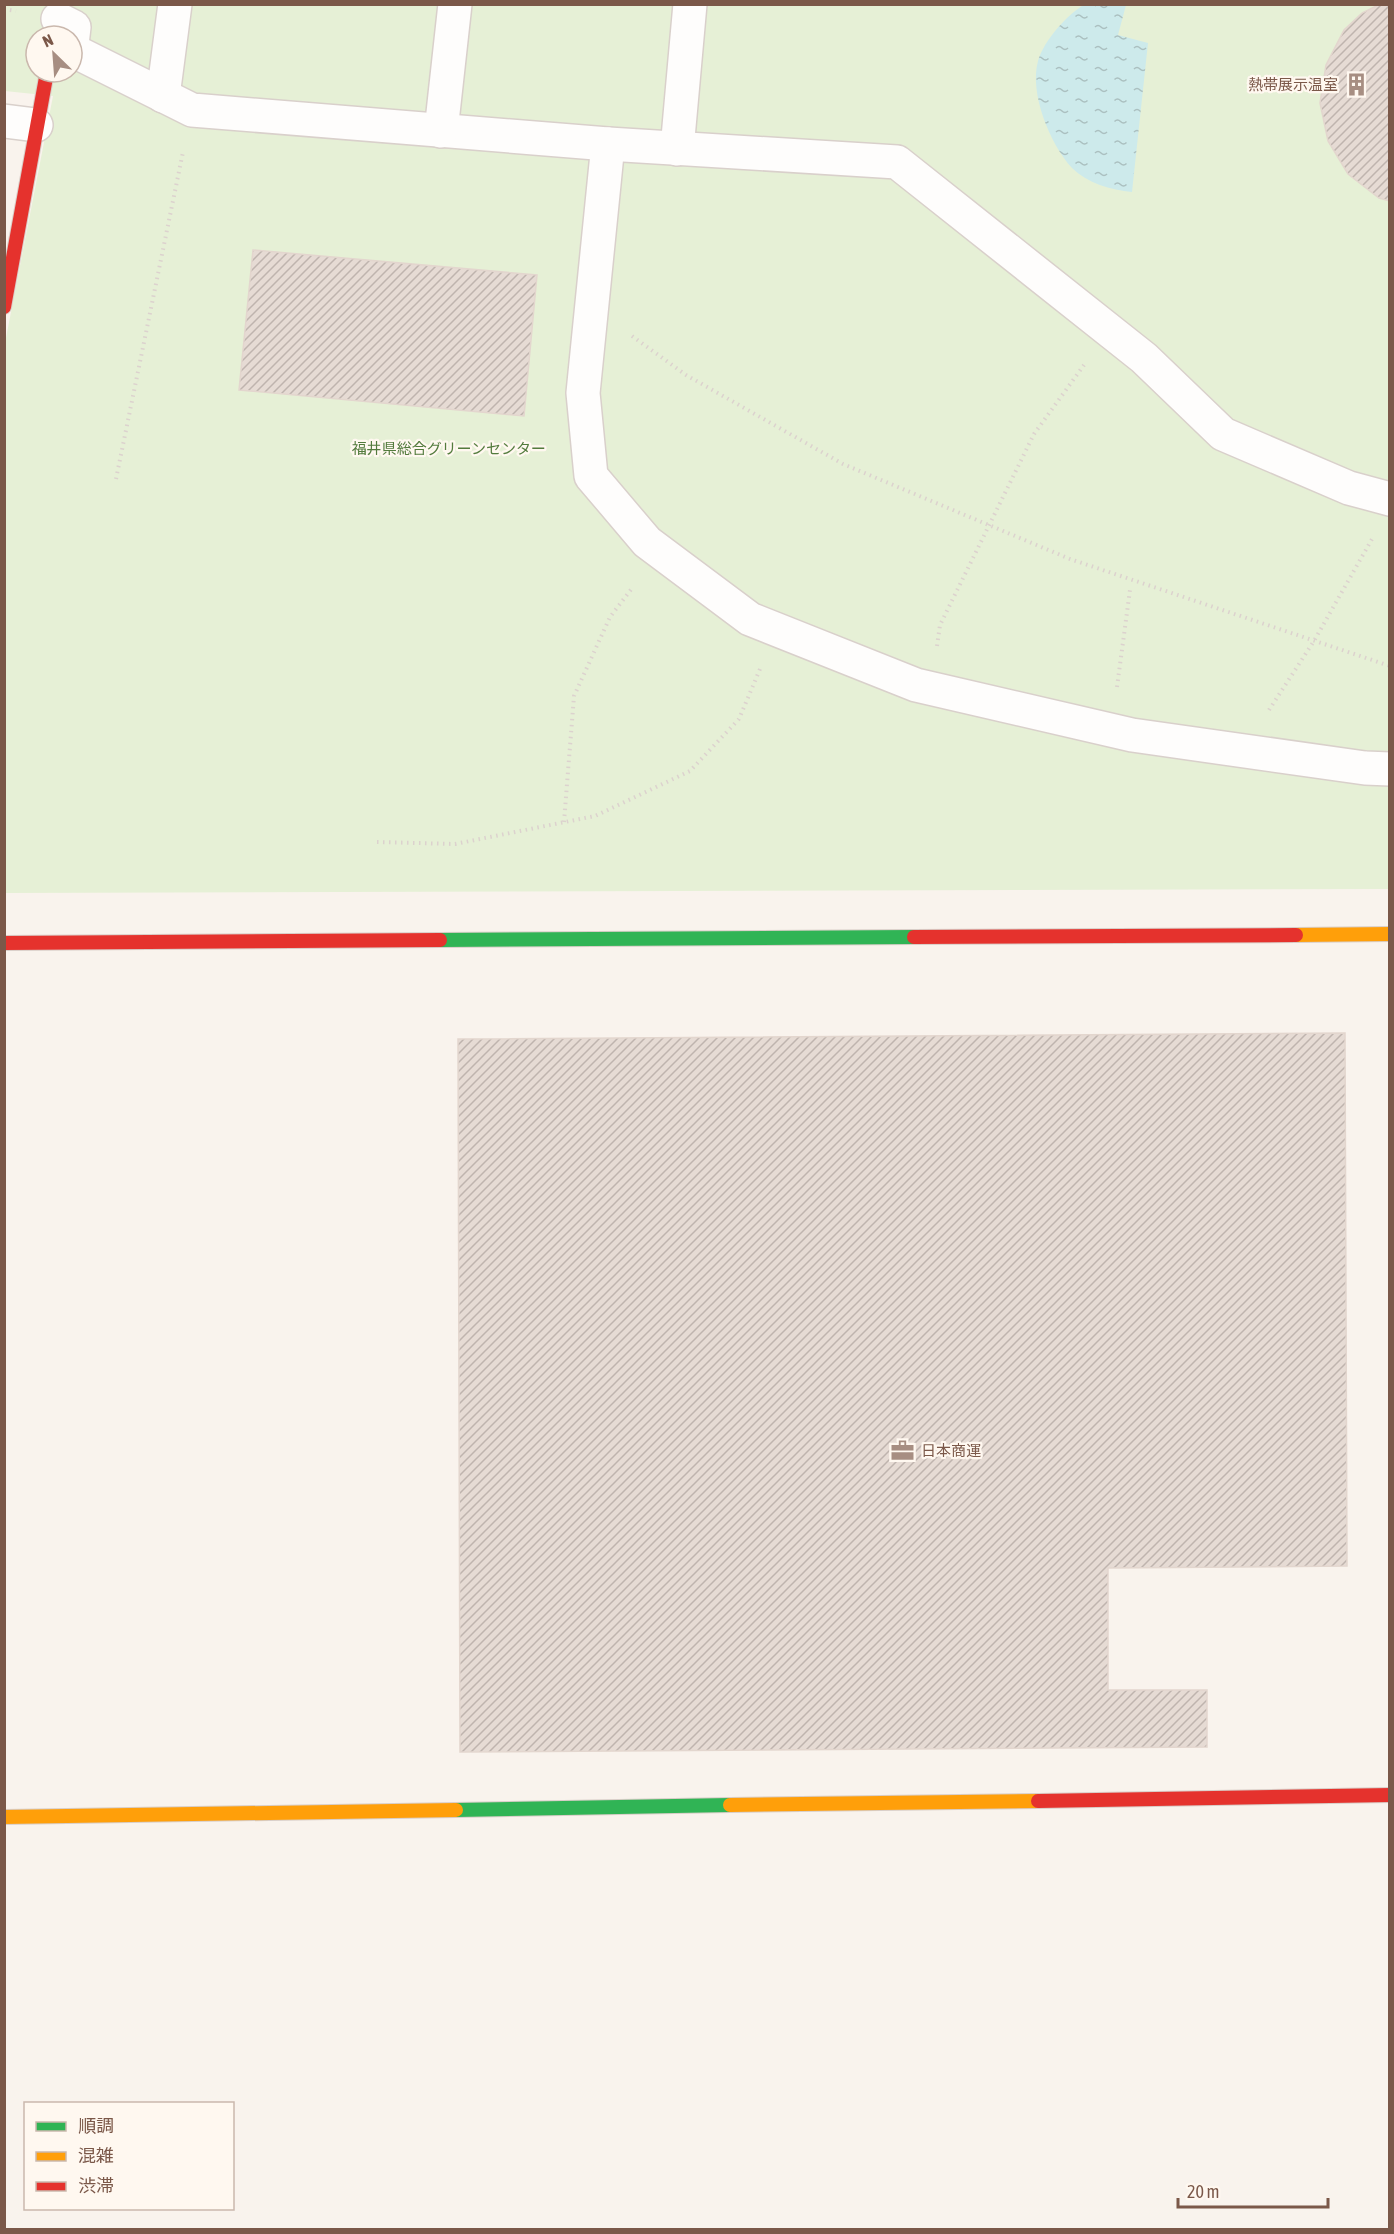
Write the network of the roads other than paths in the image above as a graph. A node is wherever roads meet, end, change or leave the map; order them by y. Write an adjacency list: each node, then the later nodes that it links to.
1 (175, 4): 6 (street)
2 (455, 4): 9 (street)
3 (690, 4): 11 (street)
4 (84, 56): 6 (street)
5 (45, 84): 8 (street)
6 (163, 96): 9 (street)
7 (4, 121): 8 (street)
8 (36, 125): 12 (street)
9 (441, 131): 10 (street)
10 (608, 144): 11 (street); 14 (street)
11 (677, 148): 13 (street)
12 (4, 307)
13 (1389, 499)
14 (1389, 769)
15 (1389, 934): 16 (street)
16 (4, 943)
17 (1389, 1795): 18 (street)
18 (4, 1817)

